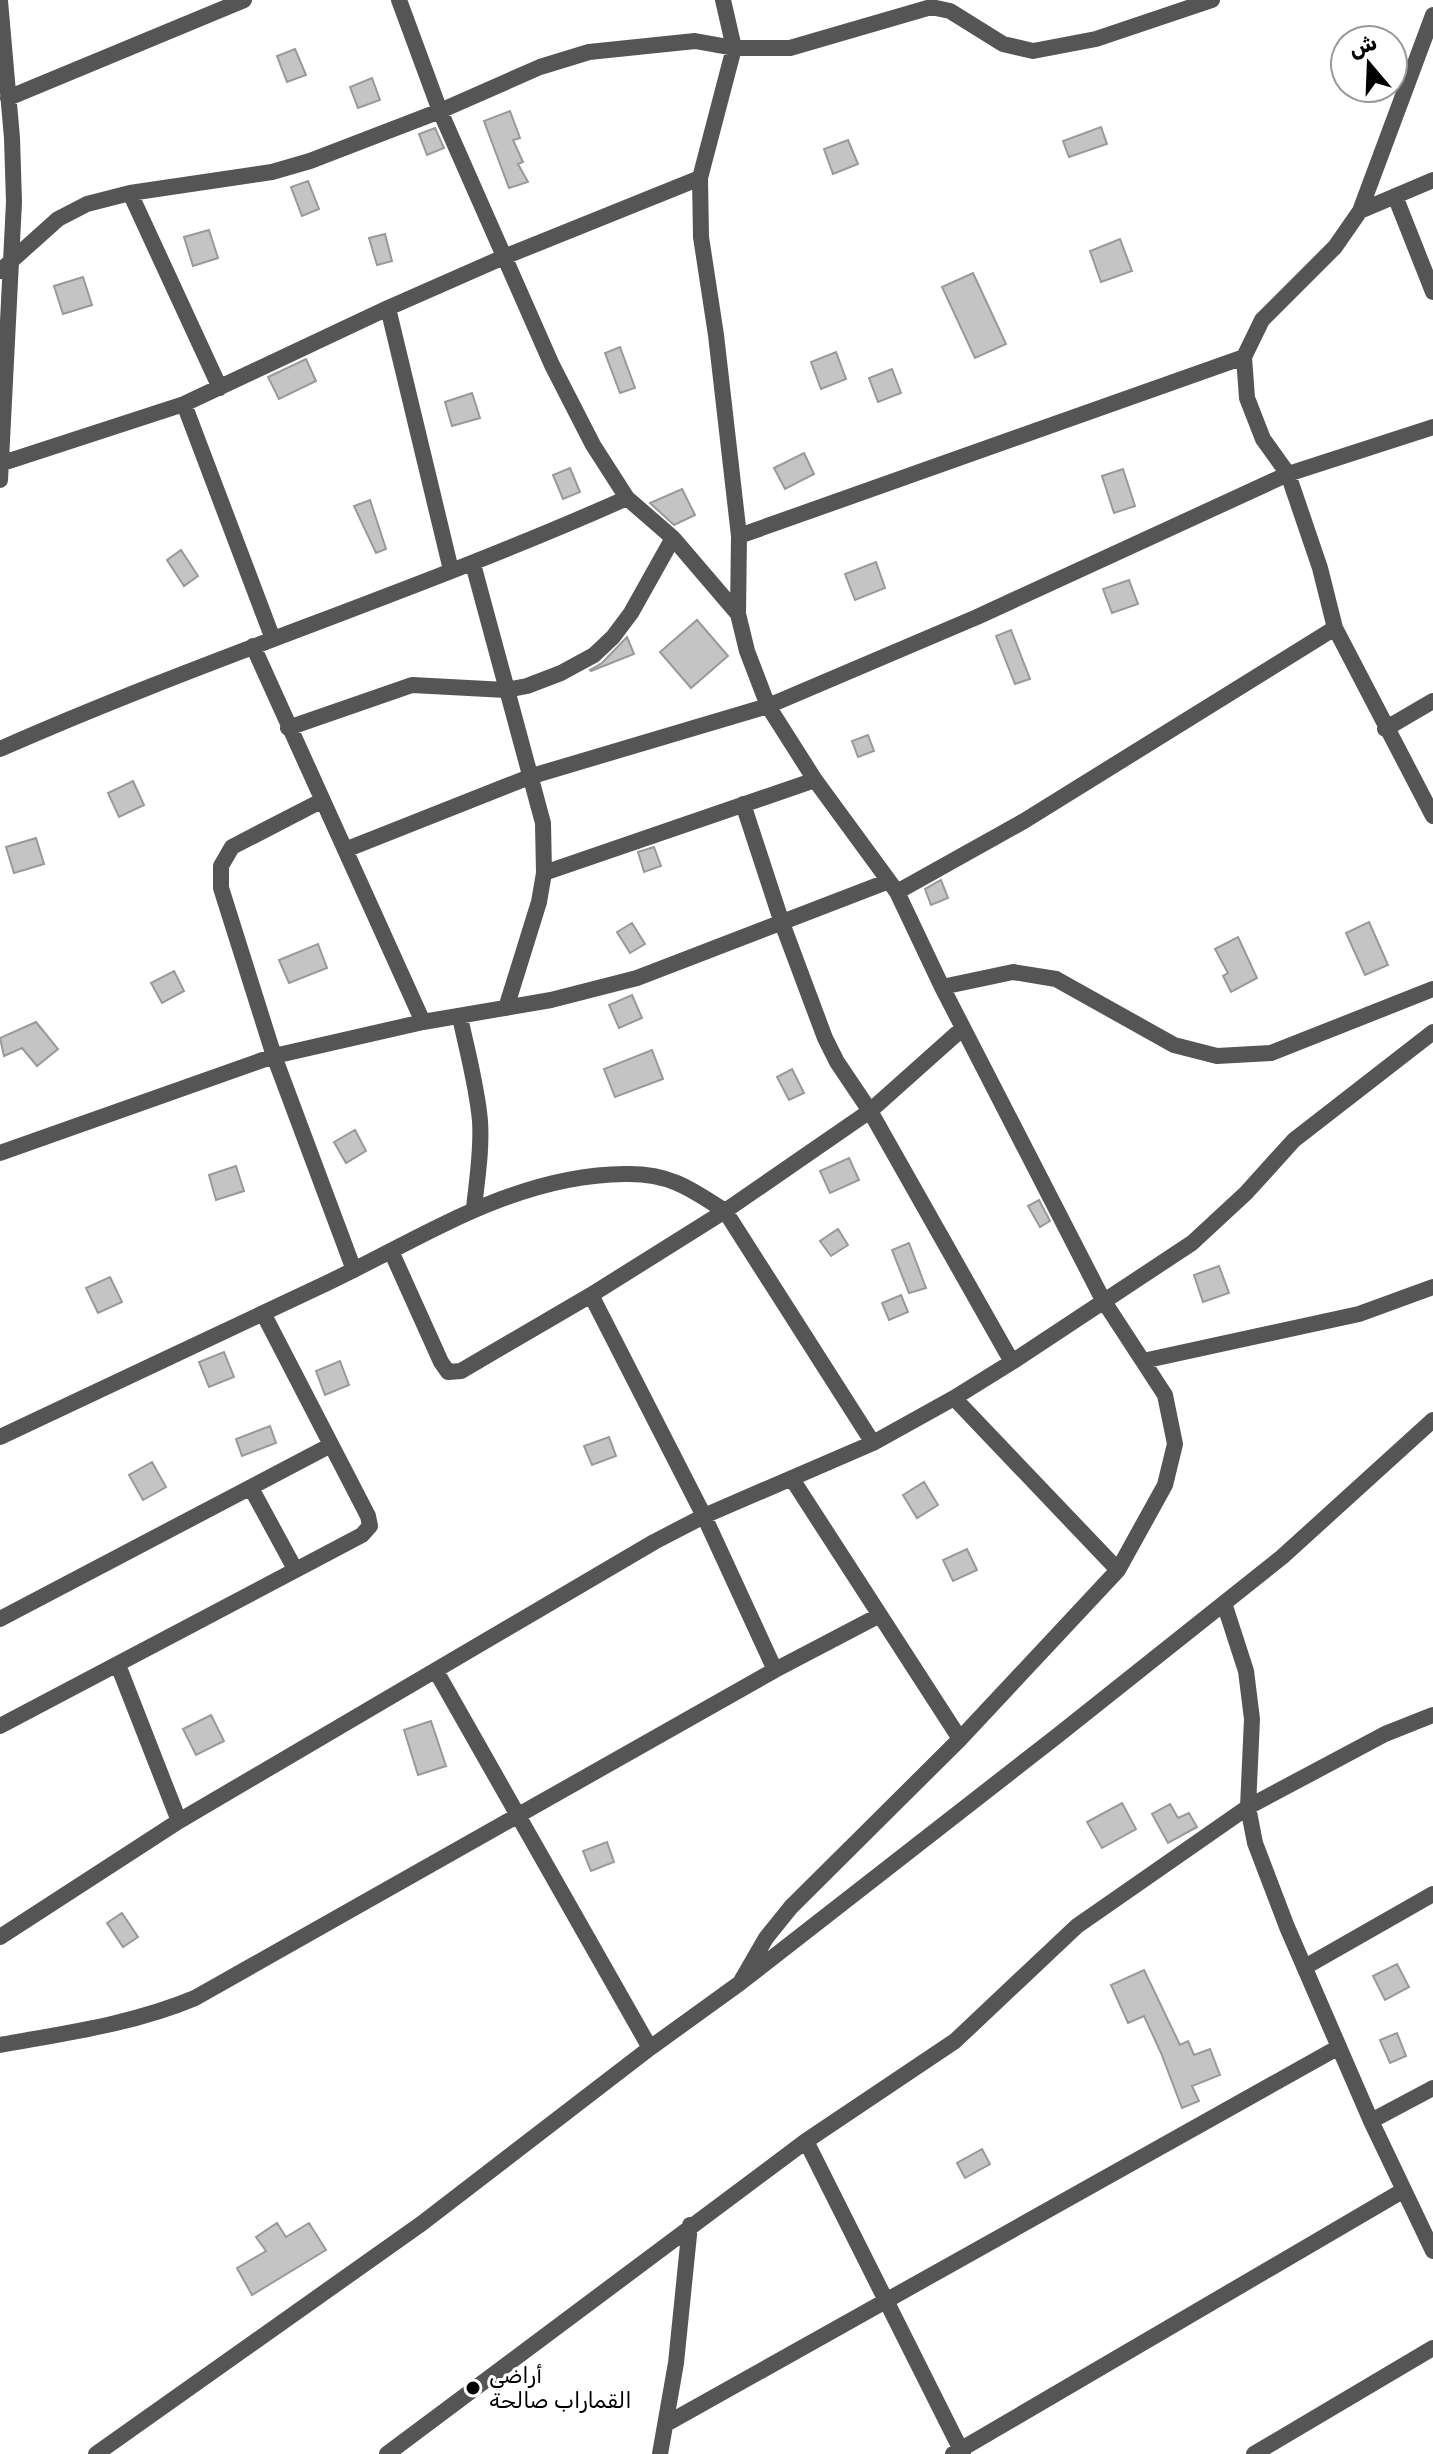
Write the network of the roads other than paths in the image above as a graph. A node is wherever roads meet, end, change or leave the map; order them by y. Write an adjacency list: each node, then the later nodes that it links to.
1 (244, 0): 8 (street)
2 (399, 0): 9 (street)
3 (723, 0): 7 (street)
4 (1212, 0): 7 (street)
5 (0, 1): 8 (street)
6 (1433, 15): 14 (street)
7 (734, 48): 9 (street); 10 (street)
8 (8, 98): 16 (street)
9 (440, 111): 12 (street); 15 (street)
10 (700, 178): 15 (street); 26 (street)
11 (1433, 180): 13 (street)
12 (130, 193): 16 (street); 20 (street)
13 (1395, 196): 14 (street); 17 (street)
14 (1360, 211): 19 (street)
15 (504, 257): 18 (street); 25 (street)
16 (6, 266): 23 (street)
17 (1433, 292)
18 (388, 308): 20 (street); 29 (street)
19 (1244, 357): 24 (street); 26 (street)
20 (220, 388): 21 (street)
21 (184, 404): 23 (street); 32 (street)
22 (1433, 427): 24 (street)
23 (1, 469)
24 (1288, 474): 31 (street); 36 (street)
25 (627, 498): 27 (street); 28 (street)
26 (739, 536): 30 (street)
27 (673, 538): 30 (street); 34 (street)
28 (473, 564): 29 (street); 34 (street)
29 (451, 570): 32 (street)
30 (738, 614): 36 (street)
31 (1335, 628): 38 (street); 47 (street)
32 (273, 639): 33 (street)
33 (253, 646): 37 (street); 39 (street)
34 (506, 690): 37 (street); 40 (street)
35 (1433, 701): 38 (street)
36 (768, 706): 40 (street); 41 (street)
37 (288, 728): 42 (street)
38 (1385, 729): 44 (street)
39 (0, 749)
40 (532, 776): 45 (street); 46 (street)
41 (815, 780): 43 (street); 47 (street)
42 (321, 801): 45 (street); 56 (street)
43 (743, 804): 46 (street); 48 (street)
44 (1433, 816)
45 (345, 850): 53 (street)
46 (544, 873): 51 (street)
47 (893, 887): 48 (street); 49 (street)
48 (782, 923): 51 (street); 57 (street)
49 (942, 987): 50 (street); 54 (street)
50 (1433, 989)
51 (506, 1008): 52 (street)
52 (460, 1017): 53 (street); 59 (street)
53 (423, 1022): 56 (street)
54 (963, 1028): 57 (street); 65 (street)
55 (1433, 1032): 65 (street)
56 (274, 1056): 58 (street); 62 (street)
57 (870, 1111): 60 (street); 68 (street)
58 (0, 1153)
59 (474, 1208): 60 (street); 61 (street)
60 (725, 1211): 64 (street); 72 (street)
61 (391, 1251): 62 (street); 64 (street)
62 (354, 1270): 66 (street)
63 (1433, 1287): 67 (street)
64 (591, 1295): 76 (street)
65 (1103, 1300): 67 (street); 68 (street)
66 (263, 1313): 71 (street); 73 (street)
67 (1143, 1361): 78 (street)
68 (1012, 1362): 69 (street)
69 (954, 1398): 72 (street); 78 (street)
70 (1433, 1420): 79 (street)
71 (0, 1437)
72 (873, 1443): 74 (street)
73 (331, 1445): 75 (street); 77 (street)
74 (792, 1479): 76 (street); 80 (street)
75 (251, 1488): 77 (street); 81 (street)
76 (704, 1516): 83 (street); 84 (street)
77 (295, 1569): 82 (street)
78 (1118, 1570): 87 (street)
79 (1224, 1603): 88 (street); 94 (street)
80 (880, 1615): 83 (street); 87 (street)
81 (0, 1619)
82 (118, 1665): 86 (street); 90 (street)
83 (775, 1670): 89 (street)
84 (436, 1671): 89 (street); 90 (street)
85 (1433, 1715): 88 (street)
86 (0, 1726)
87 (960, 1739): 94 (street)
88 (1248, 1807): 93 (street); 100 (street)
89 (518, 1815): 95 (street); 97 (street)
90 (179, 1821): 92 (street)
91 (1433, 1894): 93 (street)
92 (0, 1937)
93 (1305, 1967): 96 (street)
94 (740, 1983): 97 (street)
95 (0, 2045)
96 (1339, 2047): 99 (street); 104 (street)
97 (650, 2048): 108 (street)
98 (1433, 2088): 99 (street)
99 (1371, 2121): 101 (street)
100 (806, 2141): 102 (street); 104 (street)
101 (1404, 2190): 103 (street); 107 (street)
102 (690, 2225): 106 (street); 109 (street)
103 (1433, 2251)
104 (884, 2301): 106 (street); 107 (street)
105 (1433, 2348): 111 (street)
106 (666, 2424): 110 (street)
107 (959, 2453)
108 (96, 2454)
109 (387, 2454)
110 (660, 2454)
111 (1254, 2454)

